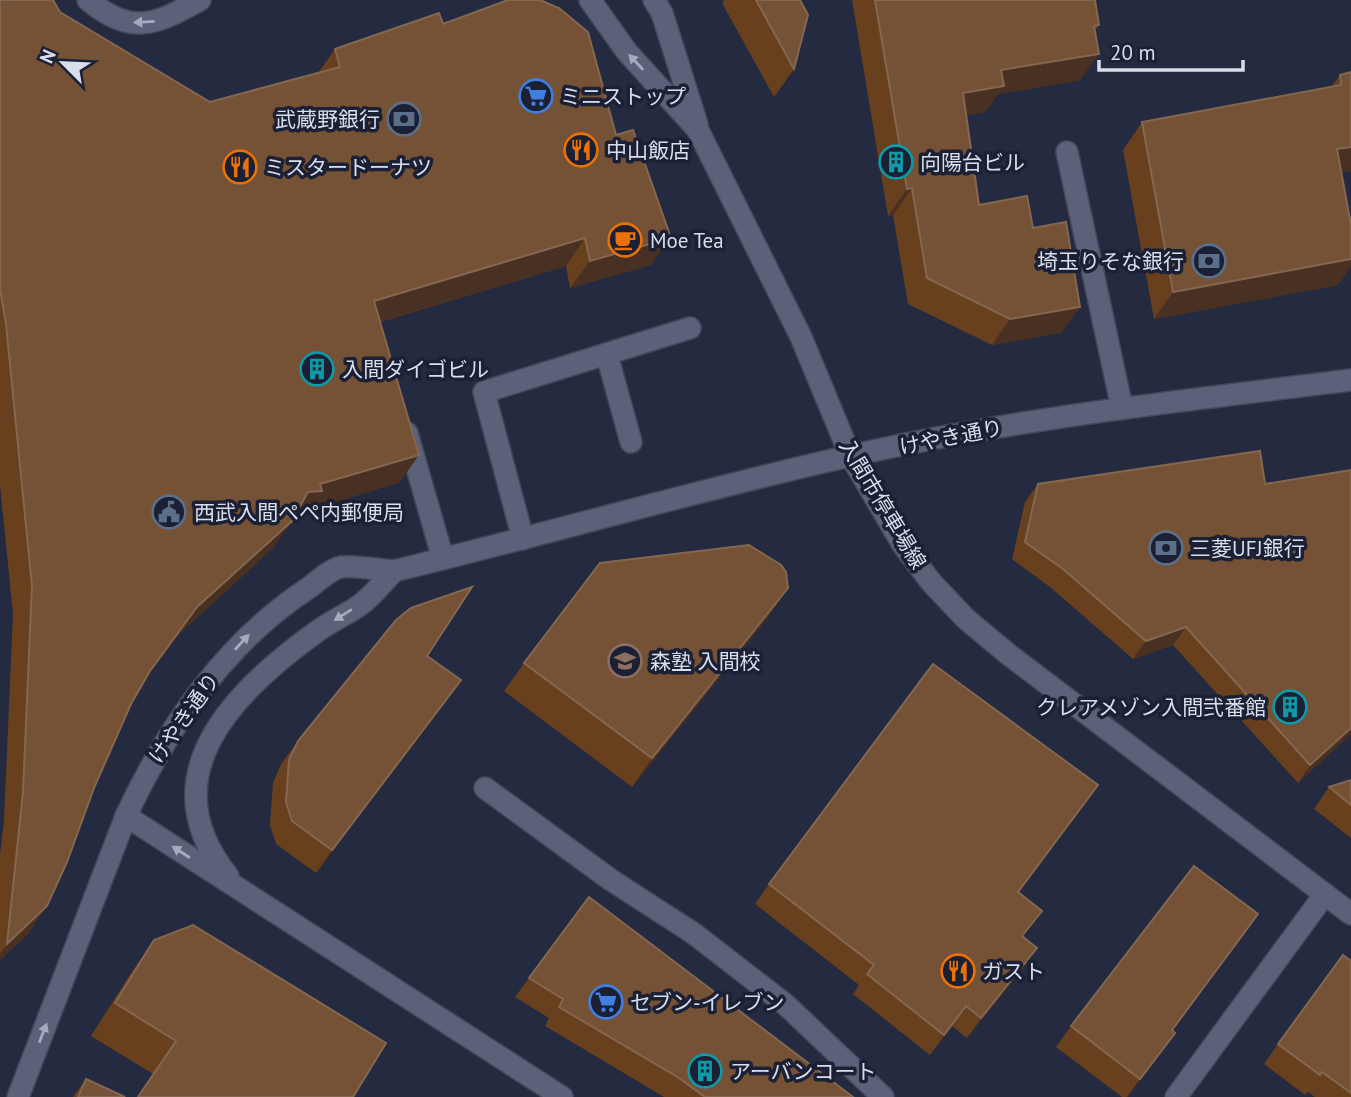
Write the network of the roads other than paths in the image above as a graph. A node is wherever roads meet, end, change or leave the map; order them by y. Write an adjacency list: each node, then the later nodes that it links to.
1 (200, 0): 4 (street, one-way to 4)
2 (590, 0): 5 (street, one-way to 2)
3 (654, 0): 5 (street)
4 (97, 2)
5 (698, 130): 13 (street, 入間市停車場線)
6 (1067, 152): 10 (street)
7 (690, 328): 8 (street)
8 (607, 355): 12 (street); 14 (street)
9 (1351, 380): 10 (street, けやき通り)
10 (1122, 408): 13 (street, けやき通り)
11 (401, 416): 15 (street)
12 (631, 442)
13 (850, 456): 14 (street, けやき通り); 19 (street, 入間市停車場線)
14 (523, 540): 15 (street, けやき通り)
15 (443, 559): 16 (street, けやき通り)
16 (394, 571): 18 (street, けやき通り, one-way to 16); 20 (street, けやき通り, one-way to 20)
17 (485, 788): 24 (street)
18 (126, 816): 20 (street, けやき通り, one-way to 18); 22 (street, one-way to 18)
19 (1325, 894): 21 (street, 入間市停車場線); 25 (street)
20 (259, 902): 23 (street, けやき通り)
21 (1351, 914)
22 (18, 1097)
23 (562, 1097)
24 (883, 1097)
25 (1176, 1097)

